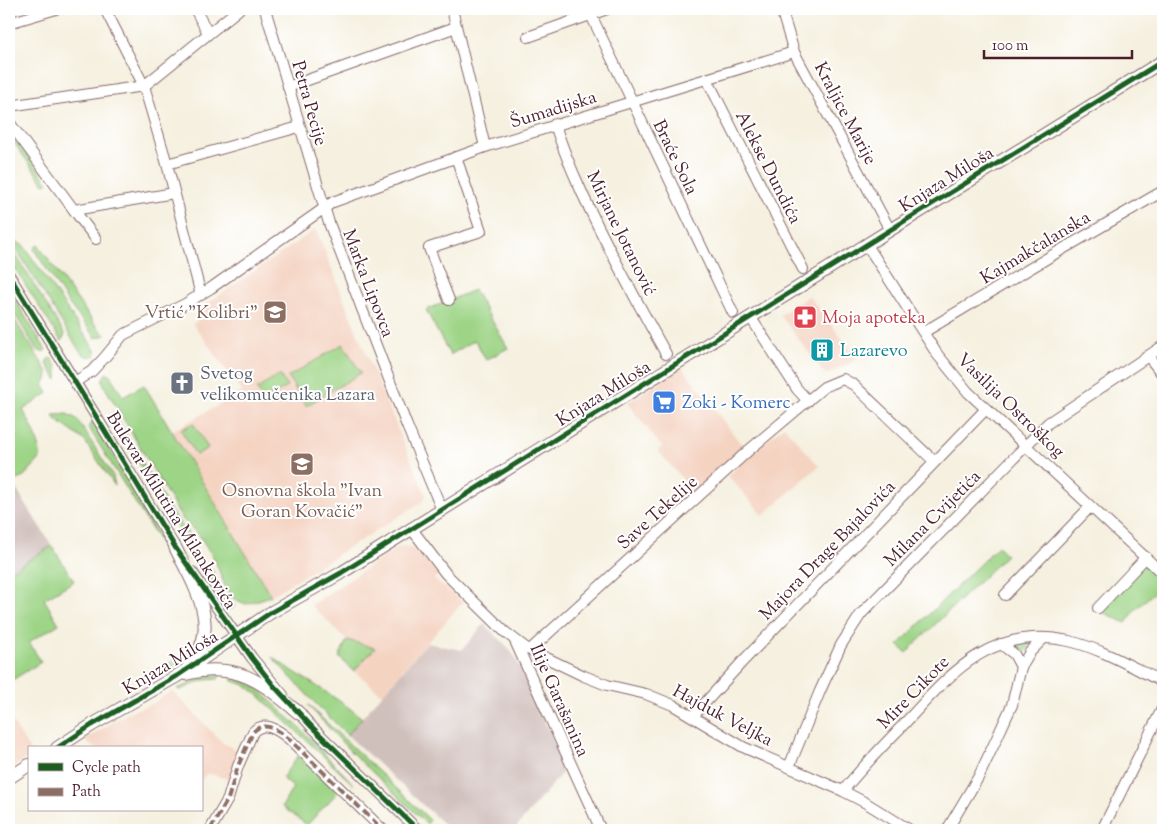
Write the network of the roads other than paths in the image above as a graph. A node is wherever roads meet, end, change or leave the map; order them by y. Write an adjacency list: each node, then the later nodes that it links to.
1 (56, 9): 10 (street)
2 (105, 9): 17 (street)
3 (194, 9): 12 (street)
4 (239, 9): 12 (street)
5 (265, 9): 18 (street, Petra Pecije)
6 (452, 9): 11 (street)
7 (606, 9): 9 (street)
8 (780, 9): 14 (street, Kraljice Marije)
9 (591, 15): 13 (street); 19 (street, Braće Sola)
10 (9, 23)
11 (456, 27): 18 (street); 24 (street)
12 (208, 33): 17 (street)
13 (528, 37)
14 (794, 52): 16 (street, Šumadijska); 31 (street, Kraljice Marije)
15 (1163, 62): 31 (main road, Knjaza Miloša)
16 (707, 79): 19 (street, Šumadijska); 34 (street, Alekse Dundića)
17 (144, 86): 20 (street); 26 (street)
18 (288, 88): 23 (street, Petra Pecije)
19 (631, 101): 22 (street, Šumadijska); 38 (street, Braće Sola)
20 (9, 106)
21 (9, 122): 30 (street)
22 (555, 124): 24 (street, Šumadijska); 42 (street, Mirjane Jotanović)
23 (299, 127): 26 (street); 29 (street, Petra Pecije)
24 (484, 147): 25 (street, Šumadijska)
25 (456, 157): 29 (street, Šumadijska); 37 (street)
26 (167, 164): 28 (street)
27 (1163, 191): 40 (street, Kajmakčalanska)
28 (174, 193): 30 (street); 36 (street)
29 (324, 207): 36 (street); 51 (street, Marka Lipovca)
30 (74, 210): 32 (street)
31 (890, 230): 33 (main road, Knjaza Miloša)
32 (96, 239)
33 (868, 245): 39 (main road, Knjaza Miloša); 40 (street, Vasilija Ostroškog)
34 (803, 269)
35 (9, 275): 45 (street, Bulevar Milutina Milankovića)
36 (201, 295): 45 (street)
37 (449, 300)
38 (734, 313)
39 (751, 318): 46 (street); 51 (main road, Knjaza Miloša)
40 (924, 332): 47 (street, Vasilija Ostroškog)
41 (1163, 346): 43 (street, Milana Cvijetića)
42 (666, 354)
43 (1148, 356): 44 (street); 48 (street, Milana Cvijetića)
44 (1163, 375)
45 (76, 382): 53 (street, Bulevar Milutina Milankovića)
46 (808, 401): 49 (street, Save Tekelije); 62 (street, Save Tekelije)
47 (986, 409): 48 (street, Vasilija Ostroškog); 49 (street, Majora Drage Bajalovića)
48 (1027, 445): 50 (street, Vasilija Ostroškog); 71 (street, Milana Cvijetića)
49 (934, 461): 68 (street, Majora Drage Bajalovića)
50 (1090, 507): 54 (street, Vasilija Ostroškog); 56 (street)
51 (442, 510): 52 (main road, Knjaza Miloša)
52 (411, 528): 58 (main road, Knjaza Miloša); 60 (street, Ilije Garašanina)
53 (175, 547): 58 (street, Bulevar Milutina Milankovića); 64 (main road)
54 (1146, 558): 55 (street, Vasilija Ostroškog); 57 (street)
55 (1163, 574)
56 (1005, 594)
57 (1098, 608)
58 (238, 636): 64 (main road, Knjaza Miloša); 67 (street, Bulevar Milutina Milankovića)
59 (1044, 638): 61 (street, Mire Cikote); 63 (street); 65 (street, Mire Cikote)
60 (515, 640): 62 (street, Hajduk Veljka); 77 (street, Ilije Garašanina)
61 (1001, 644): 63 (street); 73 (street, Mire Cikote)
62 (530, 650): 68 (street, Hajduk Veljka)
63 (1021, 667): 79 (street)
64 (177, 676): 67 (main road); 69 (main road, Knjaza Miloša)
65 (1163, 682)
66 (1163, 707): 80 (street)
67 (300, 714): 74 (street, Bulevar Milutina Milankovića)
68 (693, 716): 71 (street, Hajduk Veljka)
69 (60, 746)
70 (28, 766): 72 (main road)
71 (789, 767): 73 (street, Hajduk Veljka)
72 (9, 778)
73 (843, 791): 78 (street, Hajduk Veljka)
74 (410, 828)
75 (210, 830): 76 (street)
76 (383, 830)
77 (602, 830)
78 (910, 830)
79 (947, 830)
80 (1102, 830)

